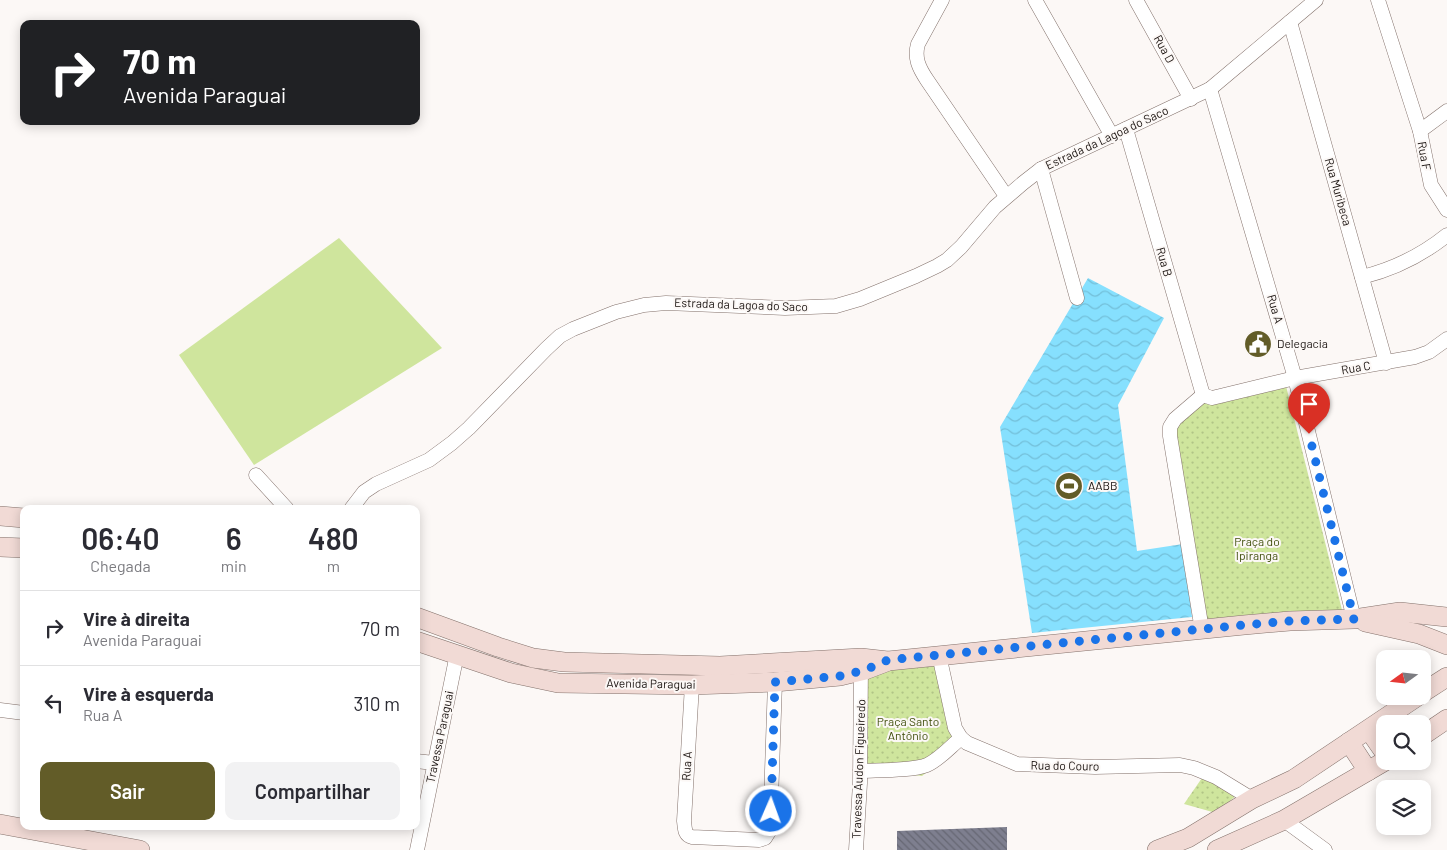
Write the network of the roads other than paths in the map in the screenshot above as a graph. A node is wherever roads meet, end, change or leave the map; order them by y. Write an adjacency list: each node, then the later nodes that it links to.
1 (942, 0): 14 (street)
2 (1035, 0): 12 (street)
3 (1136, 0): 8 (street, Rua D)
4 (1316, 0): 6 (street, Estrada da Lagoa do Saco)
5 (1378, 0): 11 (street)
6 (1290, 22): 7 (street, Estrada da Lagoa do Saco); 17 (street, Rua Muribeca)
7 (1210, 89): 8 (street, Estrada da Lagoa do Saco); 21 (street, Rua A)
8 (1191, 99): 10 (street, Estrada da Lagoa do Saco)
9 (1447, 111): 11 (street, Rua F)
10 (1126, 129): 12 (street, Estrada da Lagoa do Saco); 22 (street, Rua B)
11 (1420, 130): 15 (street, Rua F)
12 (1112, 136): 13 (street, Estrada da Lagoa do Saco)
13 (1041, 170): 14 (street, Estrada da Lagoa do Saco); 18 (street)
14 (1006, 196): 25 (street, Estrada da Lagoa do Saco)
15 (1447, 210)
16 (1447, 235): 17 (street)
17 (1362, 277): 20 (street, Rua Muribeca)
18 (1077, 298)
19 (1447, 340): 20 (street, Rua C)
20 (1386, 363): 21 (street, Rua C)
21 (1295, 378): 22 (street, Rua C); 32 (street, Rua A)
22 (1202, 395): 33 (street)
23 (256, 475): 24 (street)
24 (283, 505)
25 (354, 505)
26 (0, 516): 27 (street)
27 (20, 518)
28 (0, 547): 29 (street)
29 (20, 548)
30 (420, 618): 38 (street, Avenida Paraguai)
31 (1447, 618): 32 (street, Avenida Paraguai)
32 (1354, 619): 33 (street, Avenida Paraguai); 35 (street, Avenida Paraguai)
33 (1202, 630): 37 (street, Avenida Paraguai)
34 (420, 642): 36 (street, Avenida Paraguai)
35 (1447, 646)
36 (457, 654): 41 (street, Avenida Paraguai); 53 (street, Travessa Paraguai)
37 (939, 655): 38 (street, Avenida Paraguai); 49 (street)
38 (861, 664): 40 (street, Avenida Paraguai); 55 (street, Travessa Audon Figueiredo)
39 (1447, 677): 42 (street)
40 (775, 682): 41 (street, Avenida Paraguai); 41 (street, Rua A)
41 (692, 685)
42 (1431, 688)
43 (1405, 705): 47 (street)
44 (0, 710): 45 (street)
45 (20, 712)
46 (1447, 719): 48 (street)
47 (1370, 730): 50 (street); 51 (street)
48 (1431, 730)
49 (961, 738): 55 (street); 57 (street, Rua do Couro)
50 (1376, 739)
51 (1350, 742): 56 (street); 57 (street)
52 (420, 761): 53 (street)
53 (434, 763): 63 (street, Travessa Paraguai)
54 (1376, 766): 56 (street)
55 (860, 771): 64 (street, Travessa Audon Figueiredo)
56 (1368, 771): 58 (street)
57 (1252, 798): 65 (street)
58 (1284, 820): 66 (street); 67 (street)
59 (0, 824): 60 (street)
60 (20, 828)
61 (32, 830): 62 (street)
62 (140, 850)
63 (417, 850)
64 (856, 850)
65 (1157, 850)
66 (1217, 850)
67 (1325, 850)

